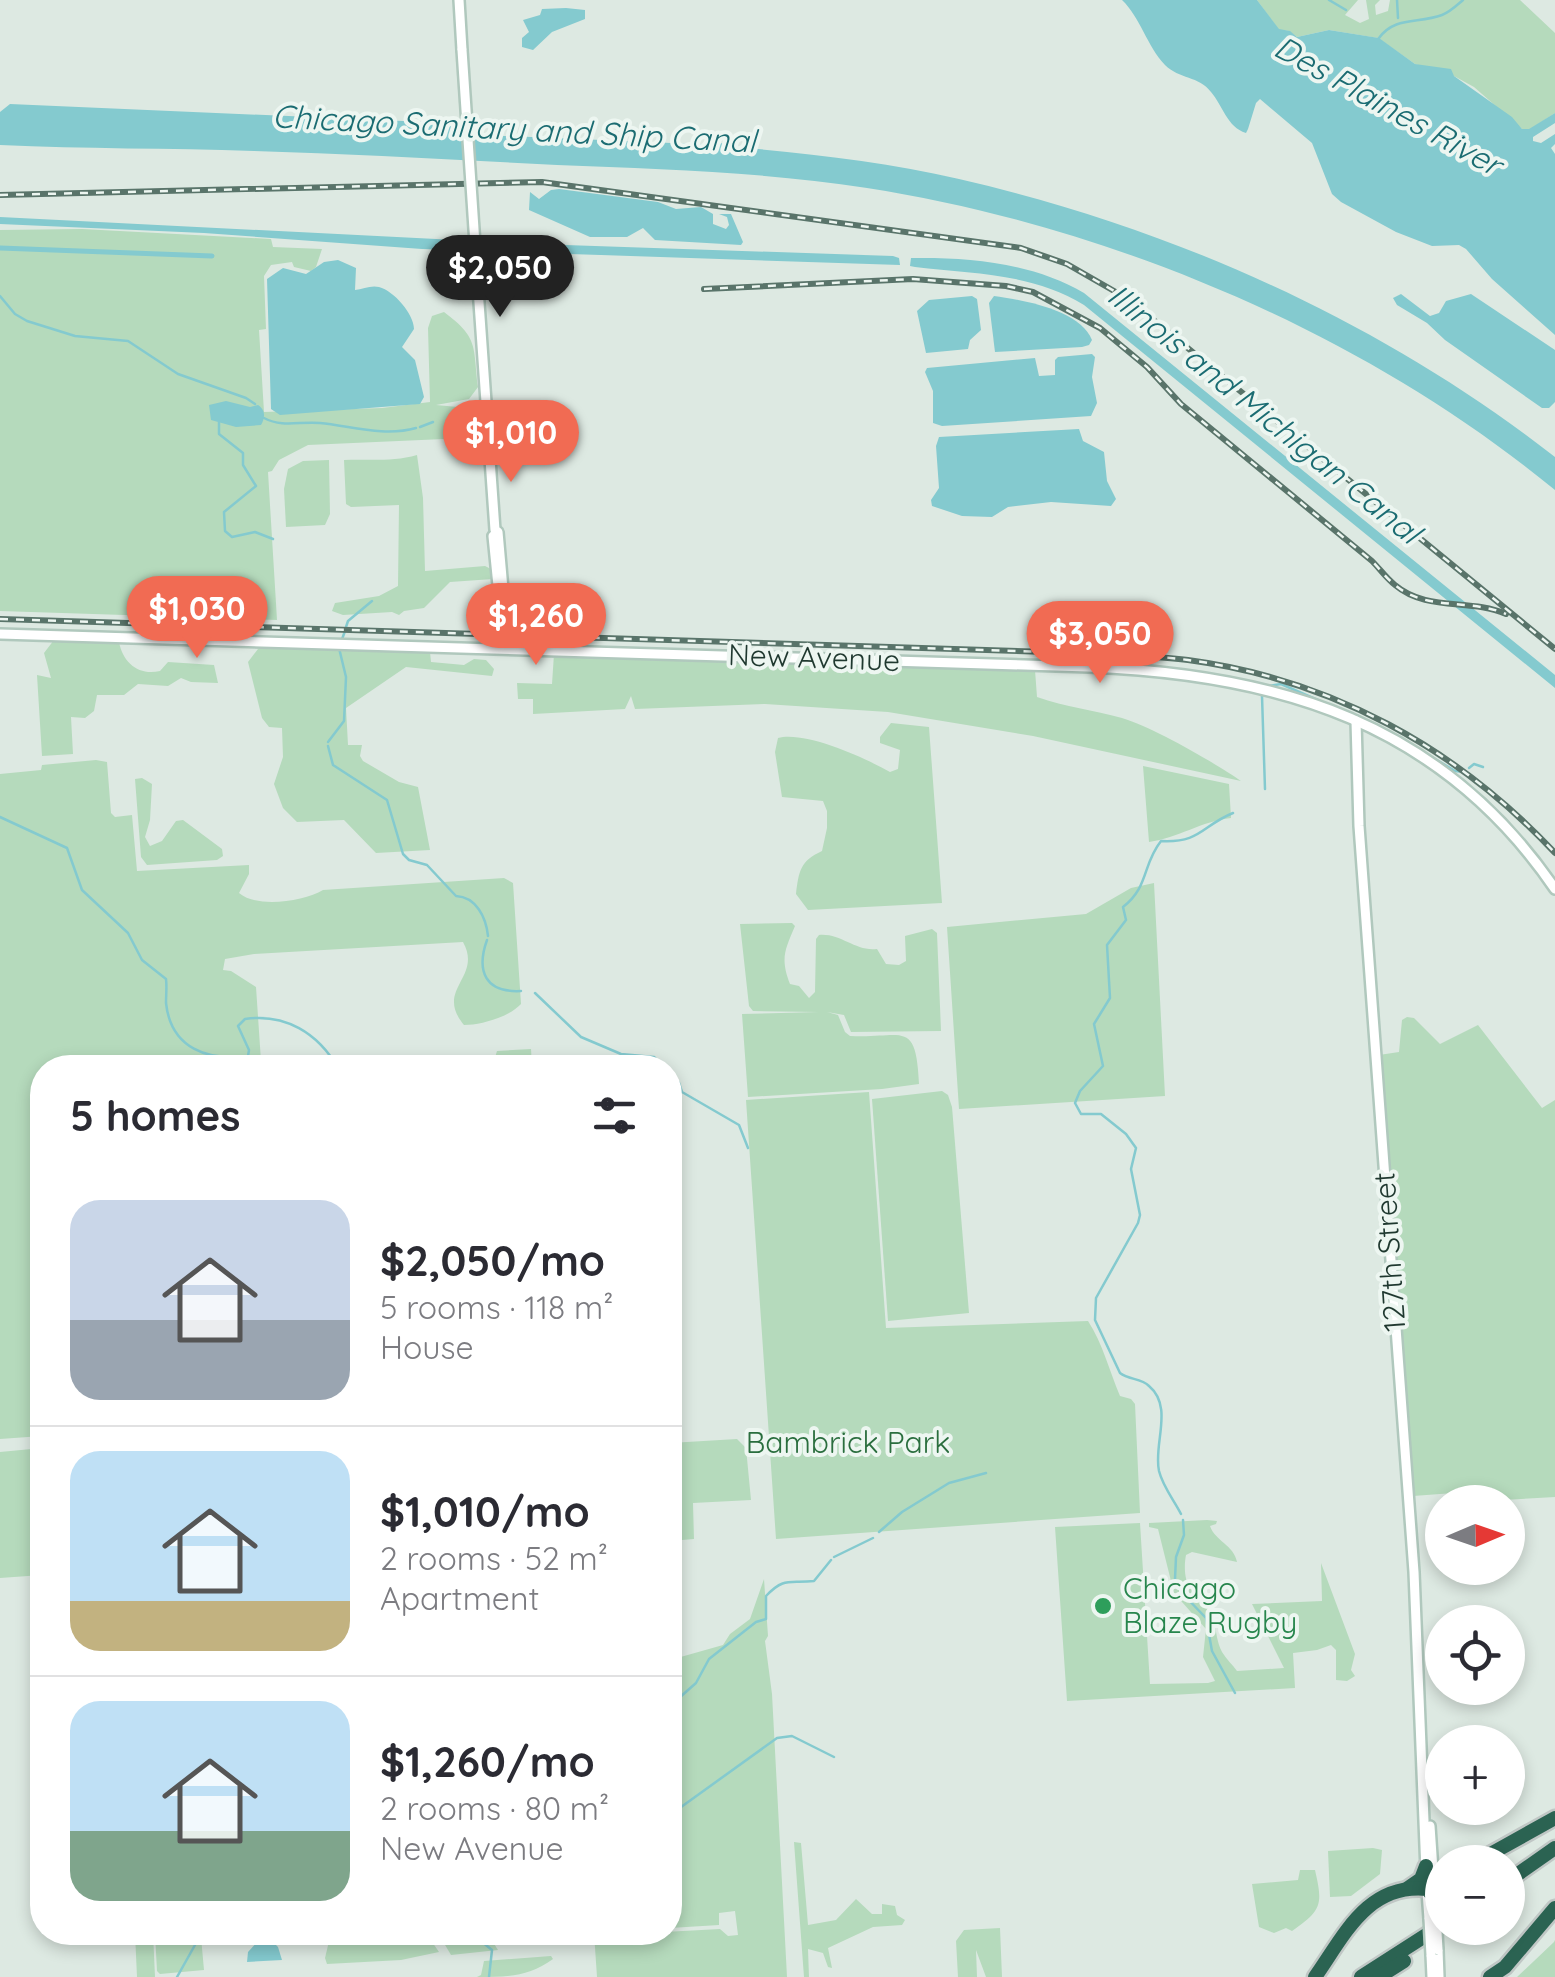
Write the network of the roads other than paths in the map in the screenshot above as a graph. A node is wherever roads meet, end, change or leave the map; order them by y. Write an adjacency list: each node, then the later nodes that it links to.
1 (459, 0): 3 (main road, bridge)
2 (0, 634): 3 (main road, New Avenue)
3 (505, 648): 4 (main road, New Avenue)
4 (1356, 721): 5 (main road, New Avenue); 7 (main road, 127th Street)
5 (1555, 889)
6 (1555, 1818): 8 (highway)
7 (1430, 1845)
8 (1507, 1845)
9 (1555, 1848): 11 (highway)
10 (1555, 1859): 12 (highway)
11 (1525, 1869)
12 (1525, 1880)
13 (1425, 1883): 14 (highway)
14 (1401, 1891): 15 (highway); 20 (highway)
15 (1425, 1892)
16 (1425, 1902): 21 (highway)
17 (1555, 1908): 24 (highway)
18 (1429, 1945): 22 (highway)
19 (1434, 1945): 23 (main road, 127th Street, bridge)
20 (1315, 1977)
21 (1361, 1977)
22 (1379, 1977)
23 (1437, 1977)
24 (1490, 1977)

